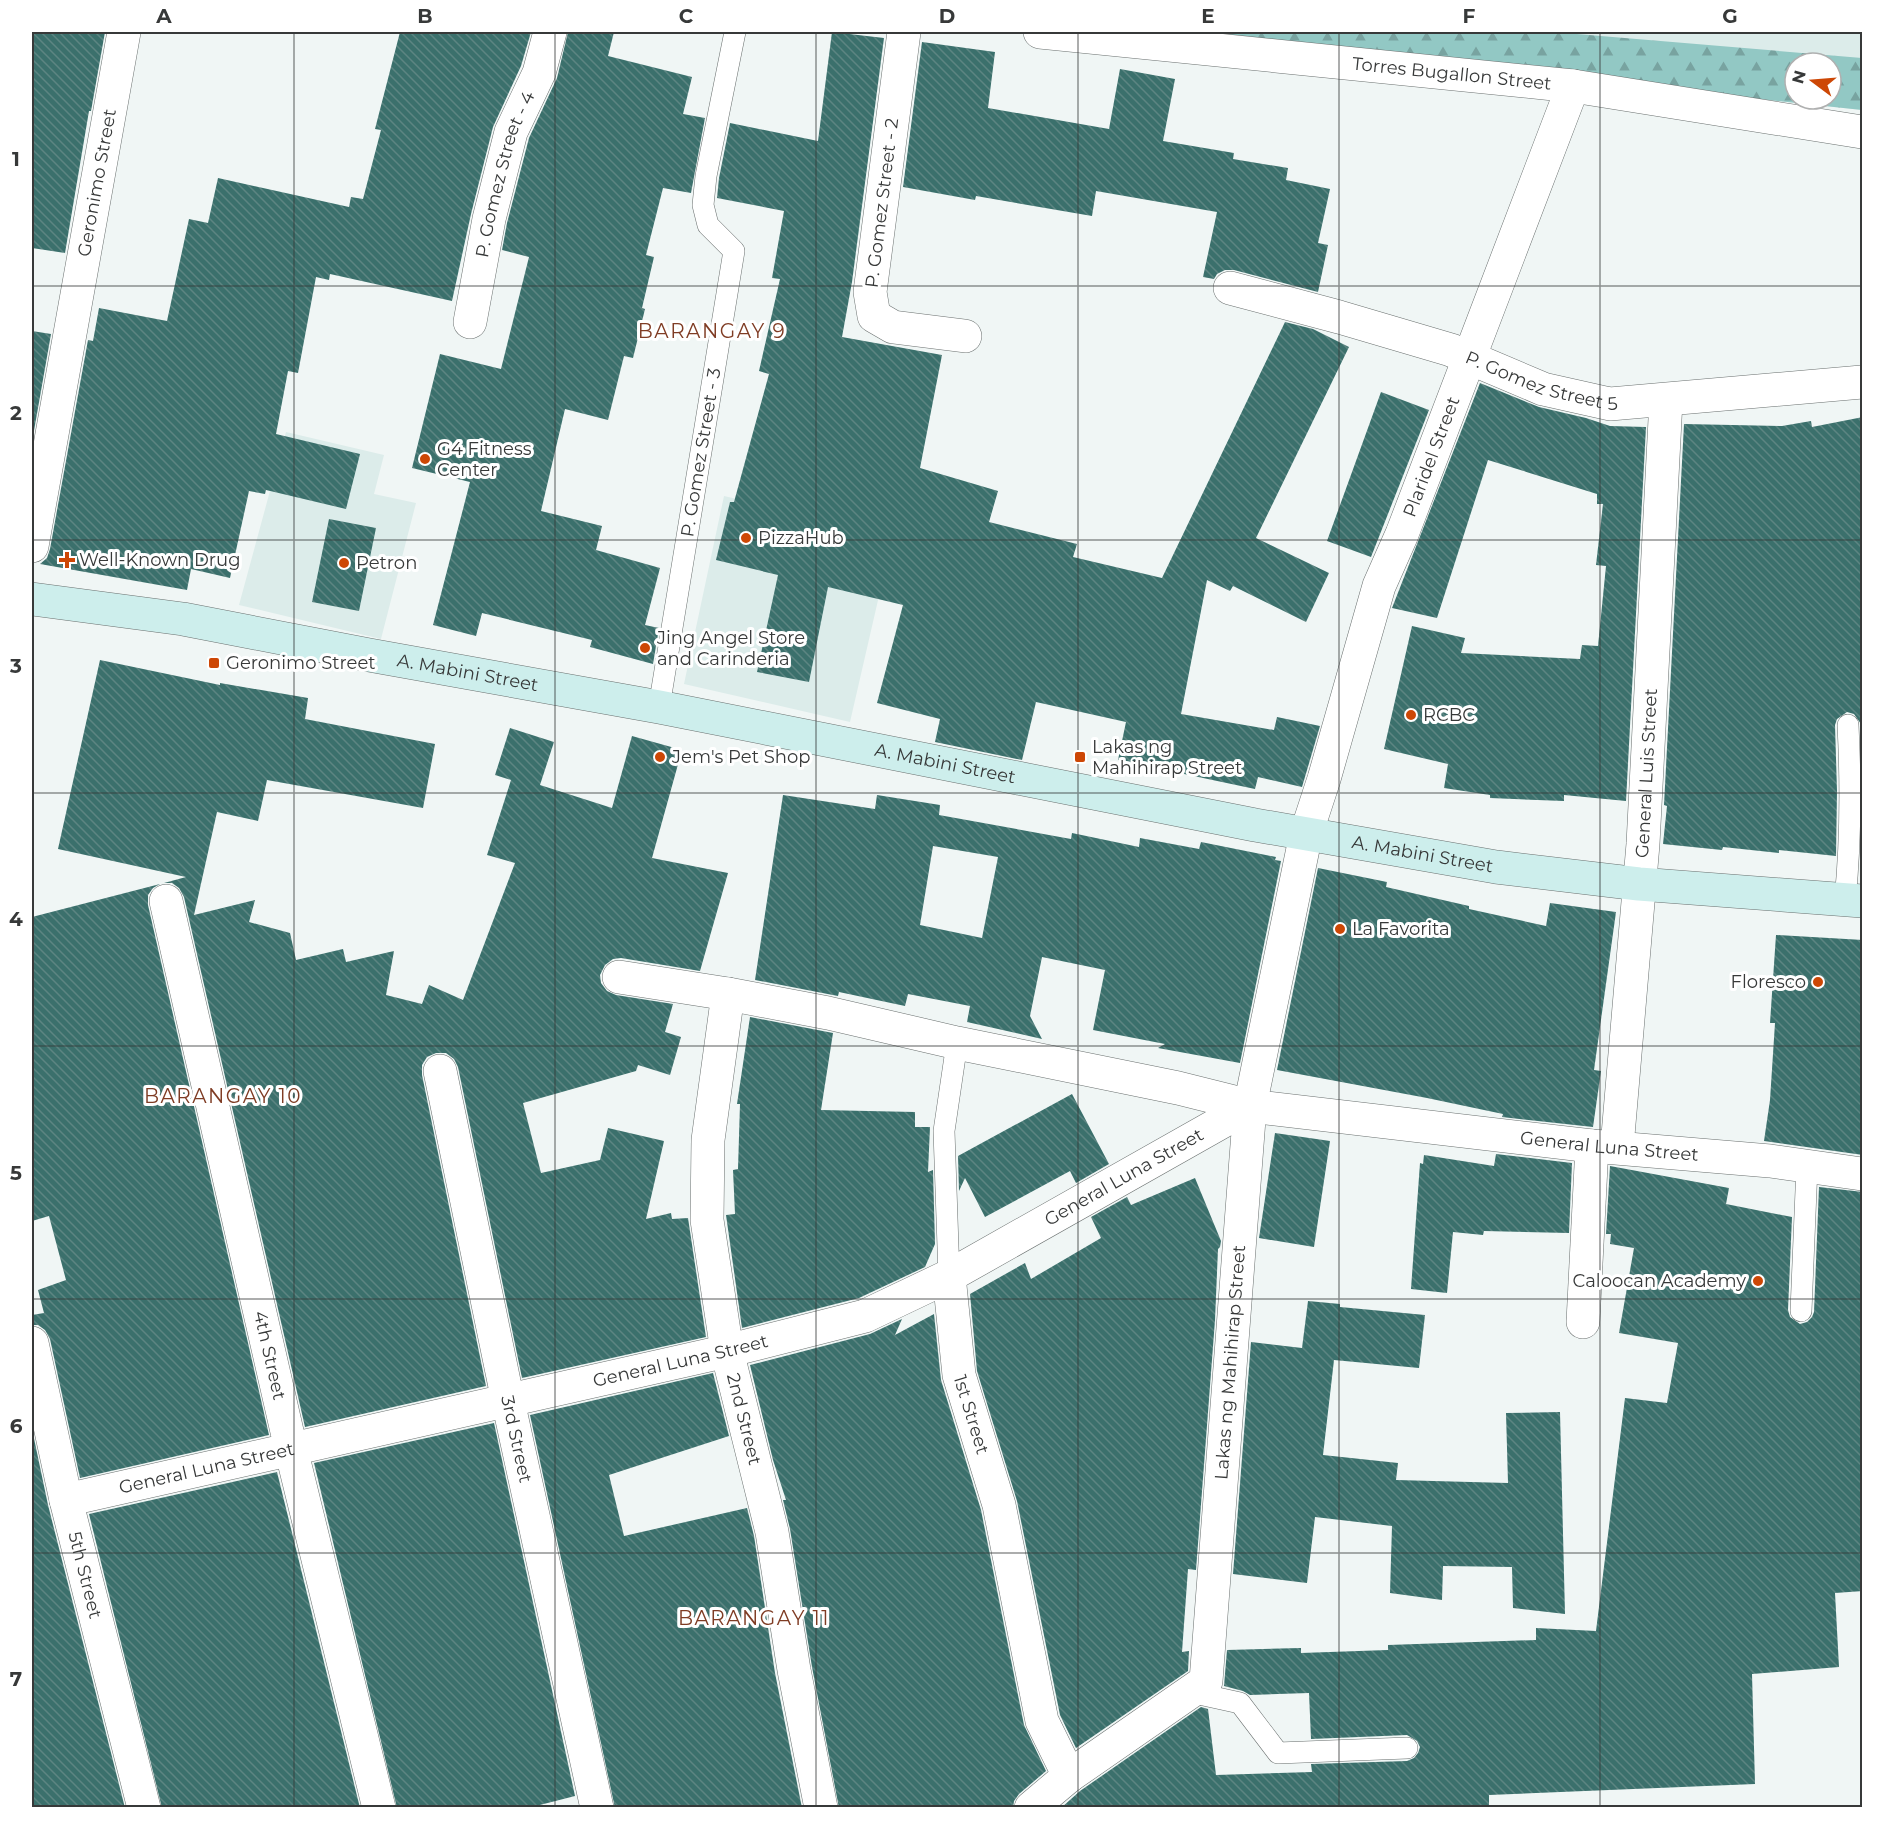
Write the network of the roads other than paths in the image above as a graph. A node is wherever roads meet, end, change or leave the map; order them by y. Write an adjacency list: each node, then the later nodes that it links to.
1 (124, 32): 14 (street, Geronimo Street)
2 (550, 32): 9 (street, P. Gomez Street - 4)
3 (735, 32): 16 (lane, P. Gomez Street - 3)
4 (904, 32): 10 (street, P. Gomez Street - 2)
5 (1040, 32): 6 (street, Torres Bugallon Street)
6 (1574, 87): 7 (street, Torres Bugallon Street); 11 (street, Plaridel Street)
7 (1863, 132)
8 (1230, 288): 11 (street, P. Gomez Street 5)
9 (470, 322)
10 (965, 336)
11 (1469, 357): 13 (street, P. Gomez Street 5); 18 (street, Plaridel Street)
12 (1863, 382): 13 (street, P. Gomez Street 5)
13 (1666, 400): 19 (street, General Luis Street)
14 (32, 546)
15 (32, 599): 16 (main road, A. Mabini Street)
16 (659, 707): 18 (main road, A. Mabini Street)
17 (1848, 725): 20 (lane)
18 (1306, 834): 19 (main road, A. Mabini Street); 26 (street, Lakas ng Mahihirap Street)
19 (1639, 884): 20 (main road, A. Mabini Street); 27 (street, General Luis Street)
20 (1854, 900)
21 (166, 902): 37 (street, 4th Street)
22 (619, 977): 23 (street, General Luna Street)
23 (728, 994): 24 (street, General Luna Street); 34 (street, 2nd Street)
24 (957, 1043): 26 (street, General Luna Street); 30 (lane, 1st Street)
25 (440, 1071): 35 (street, 3rd Street)
26 (1250, 1106): 27 (street, General Luna Street); 30 (street, General Luna Street); 39 (street, Lakas ng Mahihirap Street)
27 (1604, 1146): 28 (street, General Luna Street); 32 (street, General Luis Street)
28 (1807, 1166): 29 (street, General Luna Street); 31 (lane)
29 (1863, 1174)
30 (949, 1276): 34 (street, General Luna Street); 41 (street, 1st Street)
31 (1801, 1311)
32 (1583, 1322)
33 (32, 1342): 36 (street, 5th Street)
34 (727, 1351): 35 (street, General Luna Street); 45 (street, 2nd Street)
35 (508, 1401): 37 (street, General Luna Street); 44 (street, 3rd Street)
36 (39, 1406): 38 (street, 5th Street)
37 (291, 1449): 38 (street, General Luna Street); 43 (street, 4th Street)
38 (66, 1500): 42 (street, 5th Street)
39 (1190, 1692): 40 (lane); 41 (street, Lakas ng Mahihirap Street)
40 (1407, 1748)
41 (1069, 1776): 46 (street, Lakas ng Mahihirap Street)
42 (144, 1808)
43 (379, 1808)
44 (597, 1808)
45 (821, 1808)
46 (1030, 1808)

